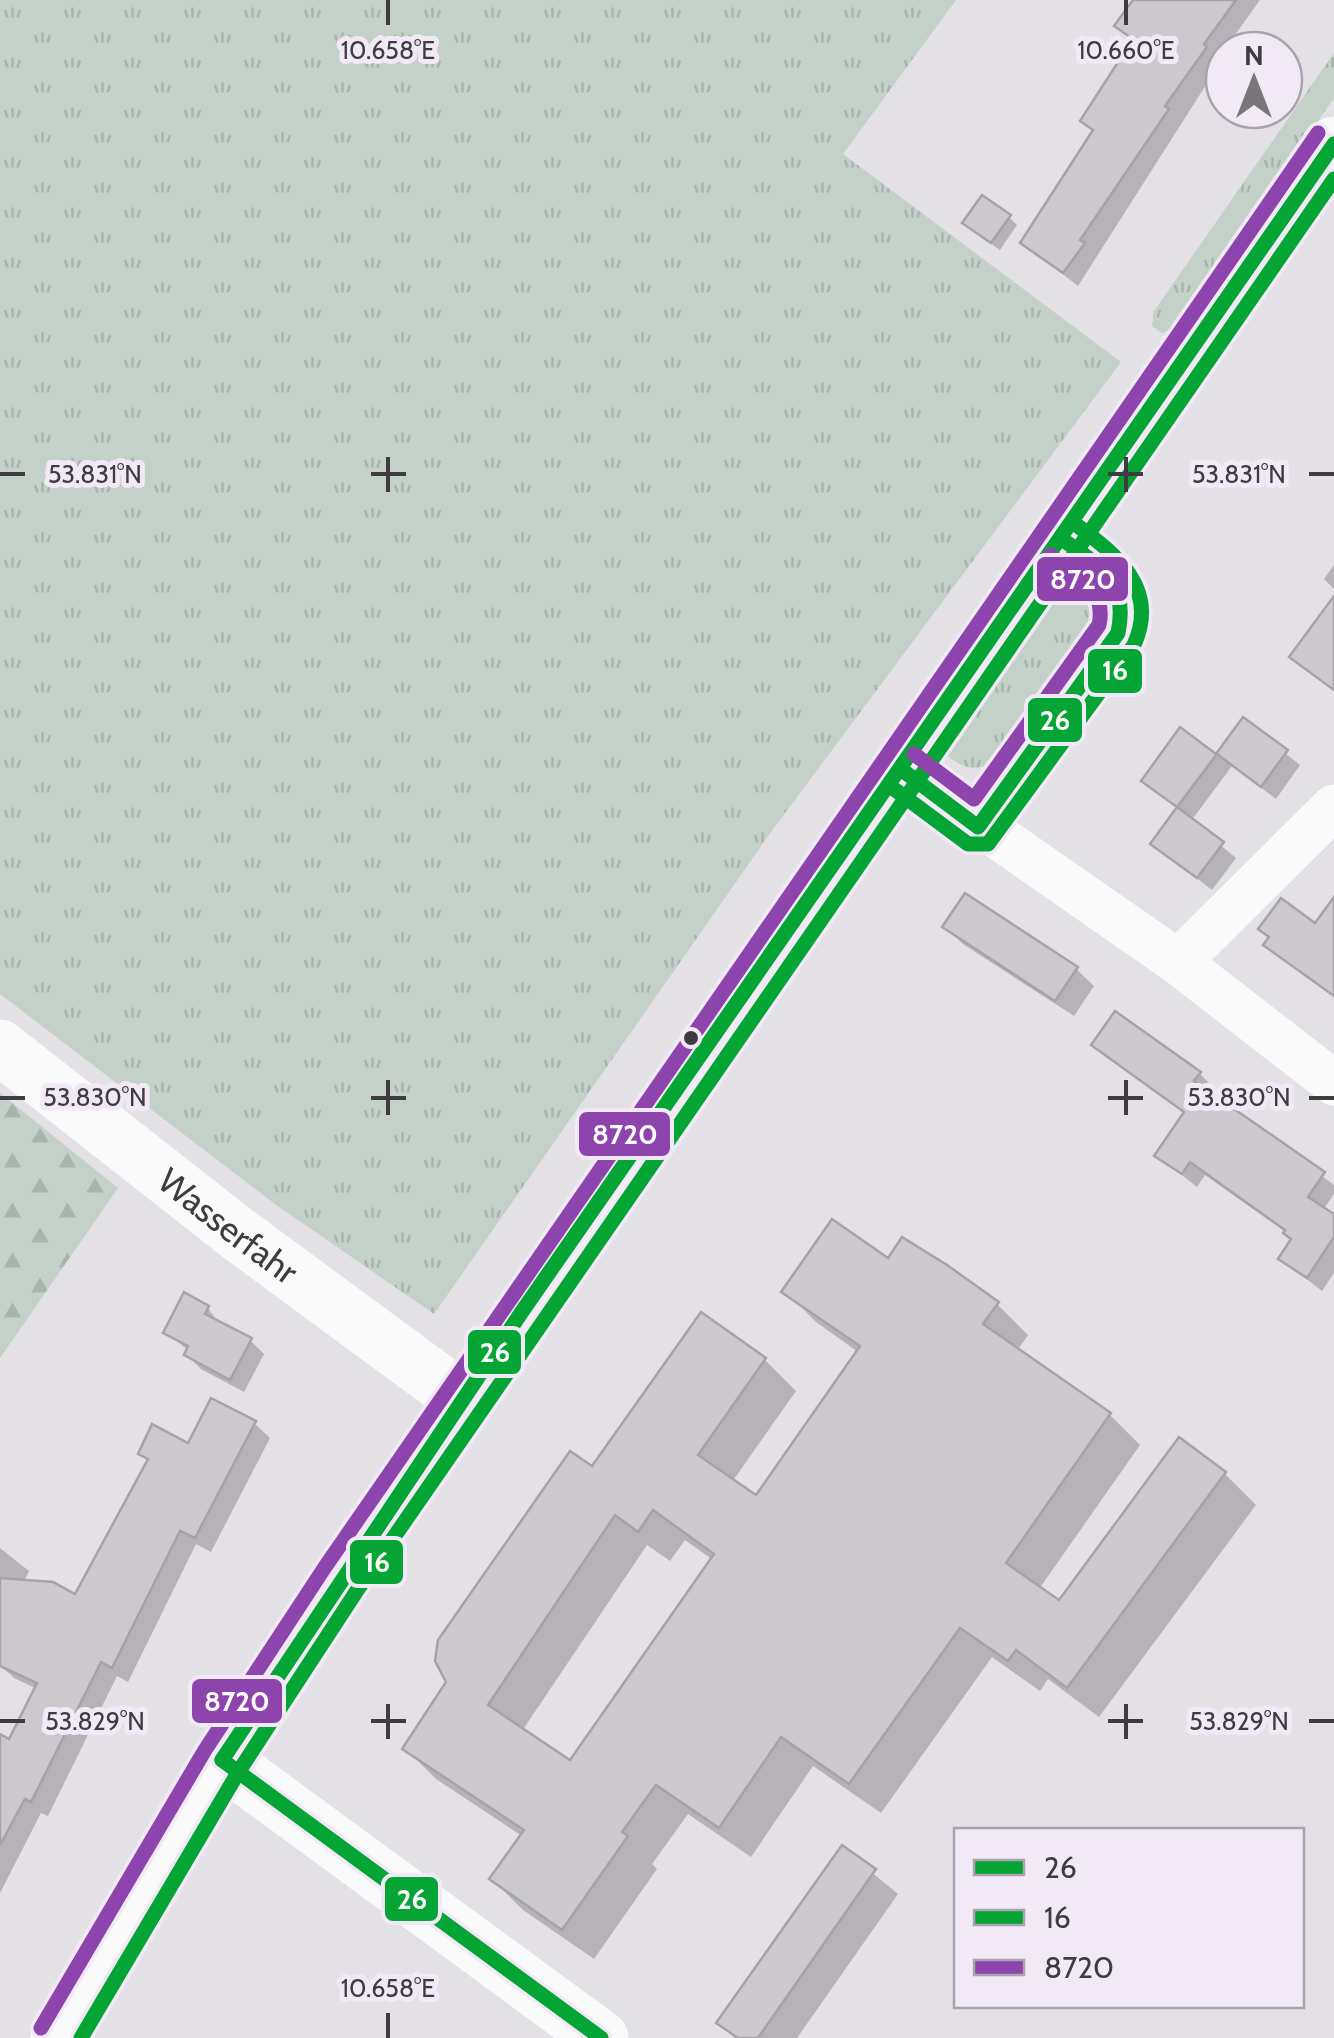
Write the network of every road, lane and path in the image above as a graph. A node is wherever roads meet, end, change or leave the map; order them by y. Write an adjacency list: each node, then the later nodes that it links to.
1 (1334, 144): 2 (main road)
2 (1062, 539): 3 (main road); 5 (street)
3 (902, 770): 5 (street); 9 (main road)
4 (1334, 807): 6 (street)
5 (978, 827): 6 (street)
6 (1178, 962): 8 (street)
7 (0, 1048): 9 (main road, Wasserfahr)
8 (1334, 1083)
9 (462, 1399): 10 (main road)
10 (222, 1760): 11 (main road); 12 (main road)
11 (58, 2038)
12 (601, 2038)

